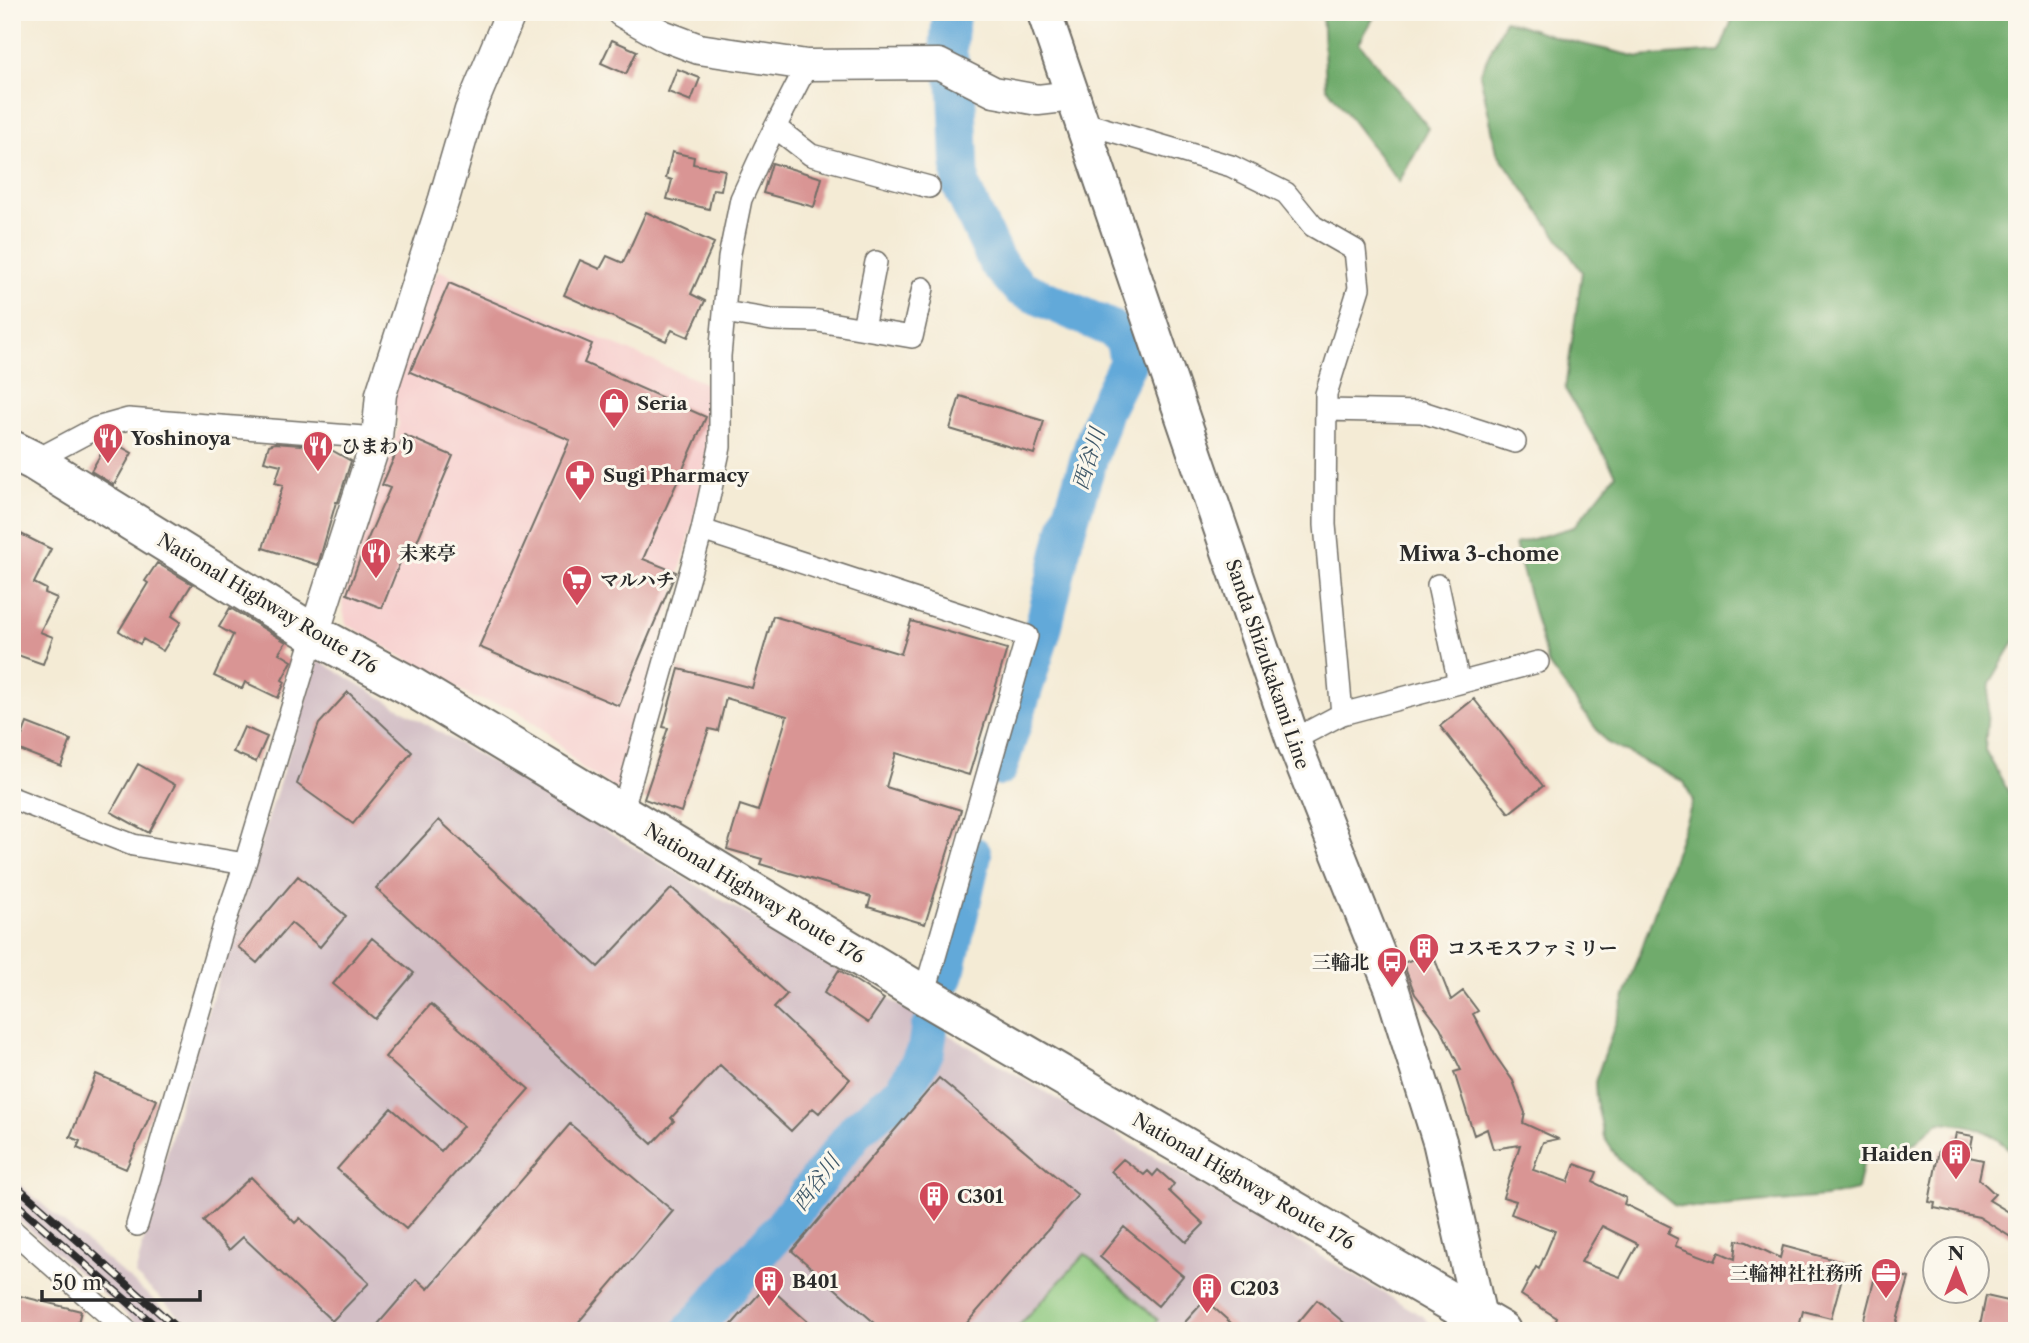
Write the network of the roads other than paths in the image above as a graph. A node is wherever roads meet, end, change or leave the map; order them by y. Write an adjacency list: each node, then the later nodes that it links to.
1 (511, 12): 13 (street)
2 (622, 12): 4 (street)
3 (1044, 12): 5 (main road, Sanda Shizukakami Line)
4 (807, 65): 5 (street); 6 (street)
5 (1077, 109): 12 (street); 22 (main road, Sanda Shizukakami Line)
6 (775, 127): 7 (street); 10 (street)
7 (929, 187)
8 (876, 262): 11 (street)
9 (923, 288): 11 (street)
10 (724, 312): 11 (street); 16 (street)
11 (863, 328)
12 (1326, 410): 14 (street); 21 (street)
13 (377, 438): 15 (street); 18 (street)
14 (1515, 442)
15 (23, 456): 18 (highway, National Highway Route 176)
16 (702, 530): 24 (street); 26 (street)
17 (1438, 585): 20 (street)
18 (314, 634): 24 (highway, National Highway Route 176); 25 (street)
19 (1538, 662): 20 (street)
20 (1459, 683): 21 (street)
21 (1342, 714): 22 (street)
22 (1293, 740): 29 (main road, Sanda Shizukakami Line)
23 (12, 798): 25 (street)
24 (622, 814): 26 (highway, National Highway Route 176)
25 (245, 864): 27 (street)
26 (924, 995): 29 (highway, National Highway Route 176)
27 (137, 1225)
28 (12, 1230): 30 (street)
29 (1488, 1327)
30 (127, 1331)

